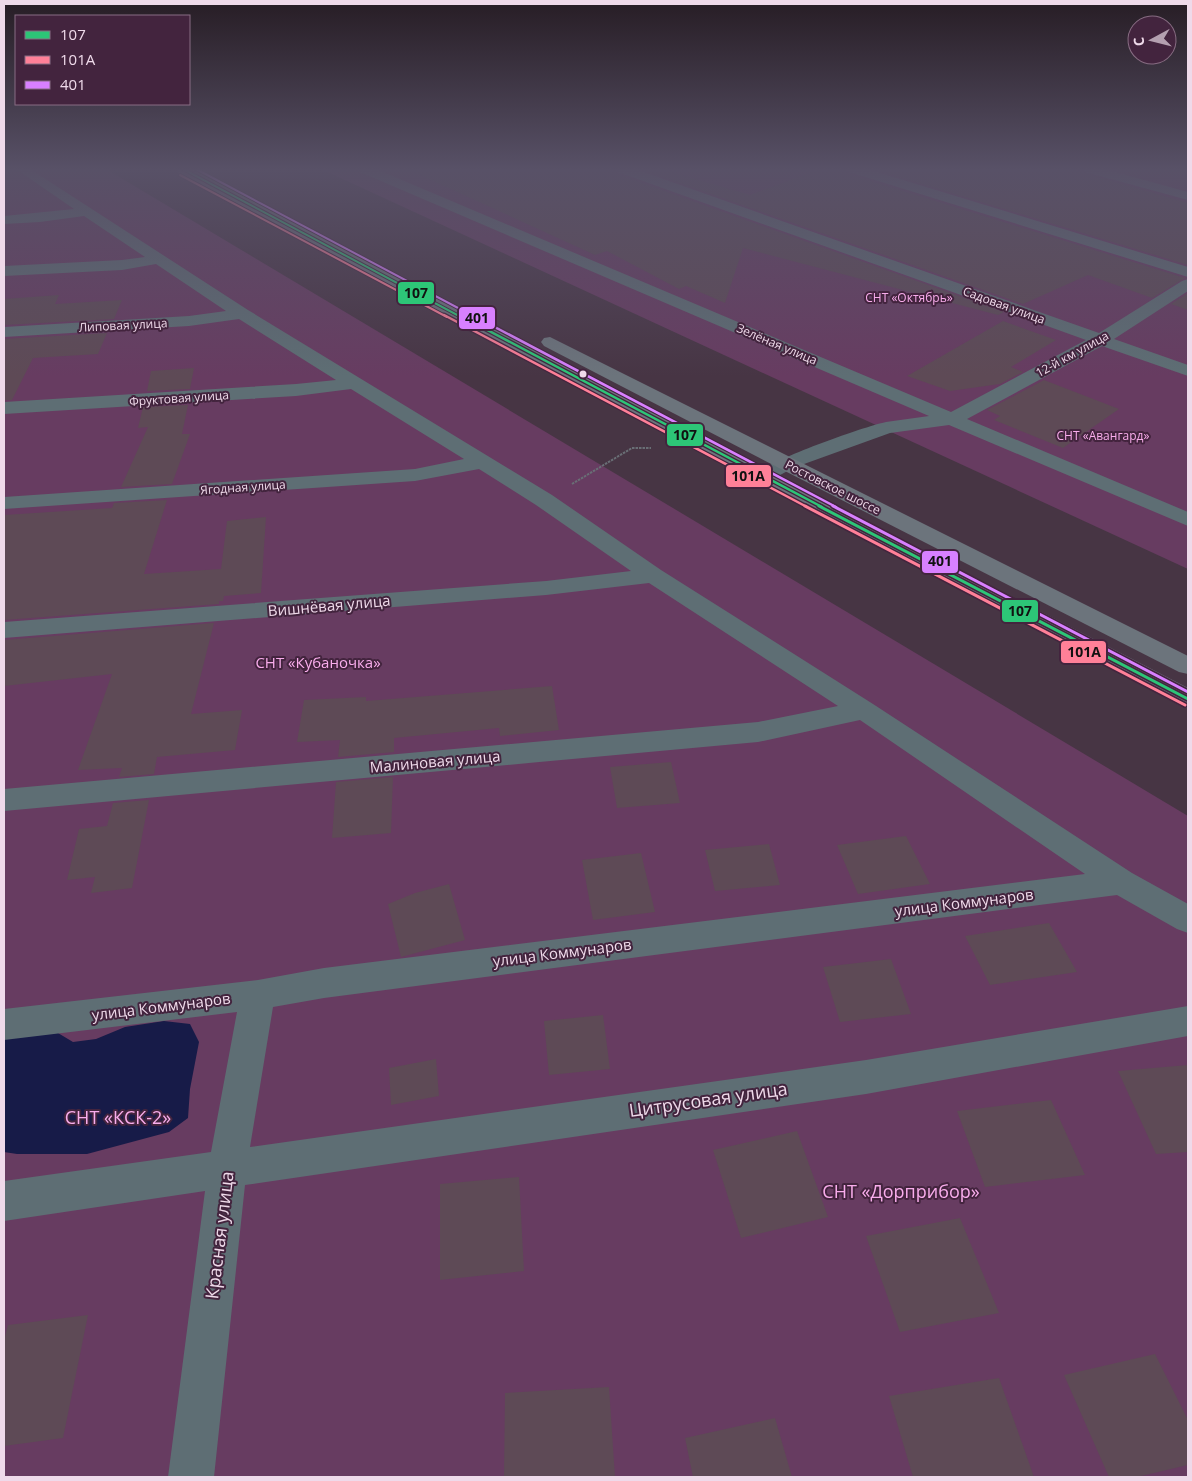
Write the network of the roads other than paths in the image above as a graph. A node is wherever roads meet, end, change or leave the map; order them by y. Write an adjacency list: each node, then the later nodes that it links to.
1 (127, 238): 7 (street)
2 (314, 238): 20 (highway, Ростовское шоссе)
3 (346, 238): 19 (highway, Ростовское шоссе)
4 (528, 238): 17 (street, Зелёная улица)
5 (816, 238): 13 (street, Садовая улица)
6 (1078, 238): 9 (street)
7 (159, 259): 8 (street); 11 (street)
8 (4, 272)
9 (1188, 272)
10 (1188, 284): 13 (street, 12-й км улица)
11 (242, 314): 12 (street, Липовая улица); 15 (street)
12 (4, 332)
13 (1100, 340): 14 (street, Садовая улица); 17 (street, 12-й км улица)
14 (1188, 371)
15 (353, 383): 16 (street, Фруктовая улица); 18 (street)
16 (4, 408)
17 (953, 419): 19 (street); 22 (street, Зелёная улица)
18 (481, 462): 21 (street, Ягодная улица); 23 (street)
19 (786, 464): 20 (street); 25 (highway, Ростовское шоссе)
20 (764, 476): 26 (highway, Ростовское шоссе)
21 (4, 504)
22 (1188, 520)
23 (653, 575): 24 (street, Вишнёвая улица); 27 (street)
24 (4, 630)
25 (1188, 666)
26 (1188, 699)
27 (864, 710): 28 (street, Малиновая улица); 29 (street)
28 (4, 800)
29 (1121, 882): 30 (street); 31 (street, улица Коммунаров)
30 (1188, 920)
31 (258, 995): 33 (street, улица Коммунаров); 34 (street, Красная улица)
32 (1188, 1021): 34 (street, Цитрусовая улица)
33 (4, 1024)
34 (226, 1168): 35 (street, Цитрусовая улица); 36 (street, Красная улица)
35 (4, 1201)
36 (192, 1477)

